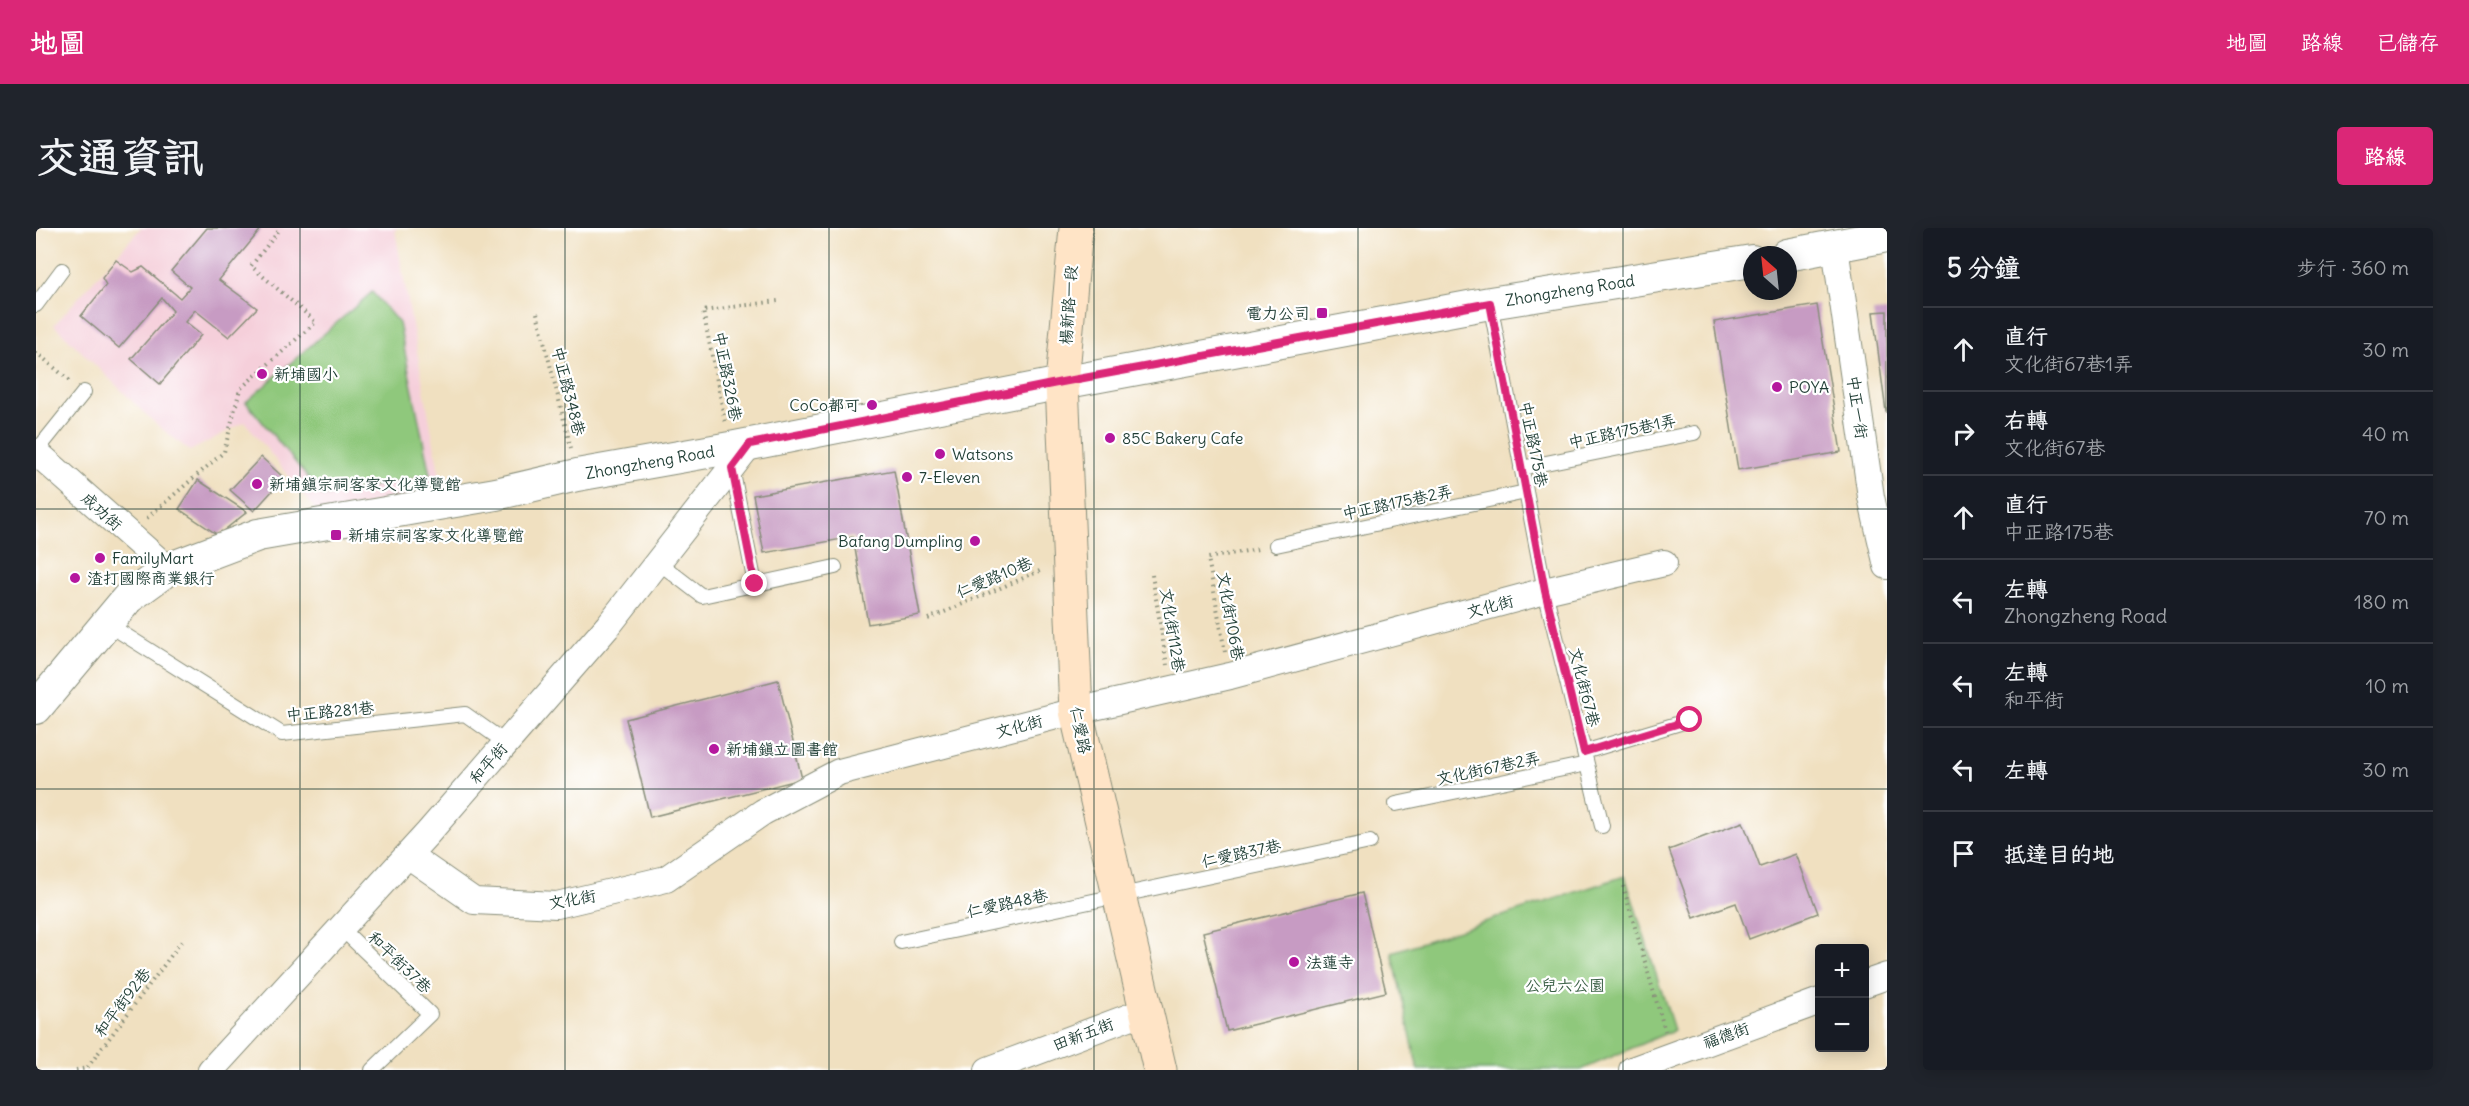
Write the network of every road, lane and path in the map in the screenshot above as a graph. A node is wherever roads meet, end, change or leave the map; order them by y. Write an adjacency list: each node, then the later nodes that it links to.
1 (281, 228): 21 (path)
2 (1076, 228): 13 (main road, 楊新路一段)
3 (1887, 236): 4 (street)
4 (1835, 247): 5 (street); 26 (street, 中正一街)
5 (1797, 253)
6 (1743, 262): 9 (street, Zhongzheng Road)
7 (62, 270): 10 (lane)
8 (778, 301): 17 (path, 中正路326巷)
9 (1490, 303): 13 (street, Zhongzheng Road); 18 (lane, 中正路175巷)
10 (36, 305)
11 (537, 313): 19 (path, 中正路348巷)
12 (36, 352): 14 (path)
13 (1062, 382): 17 (street, Zhongzheng Road); 23 (main road, 仁愛路)
14 (84, 393): 16 (lane)
15 (1694, 433): 18 (lane, 中正路175巷1弄)
16 (36, 452): 21 (street, 成功街)
17 (737, 453): 19 (street, Zhongzheng Road); 24 (street, 和平街); 30 (lane)
18 (1521, 468): 20 (lane, 中正路175巷)
19 (577, 475): 28 (street, Zhongzheng Road)
20 (1526, 492): 22 (lane, 中正路175巷2弄); 31 (lane, 中正路175巷)
21 (128, 534): 28 (street, 成功街)
22 (1276, 545): 34 (path, 文化街106巷)
23 (1070, 558): 32 (path, 仁愛路10巷); 37 (main road, 仁愛路)
24 (658, 562): 30 (lane); 39 (street, 和平街)
25 (1664, 563): 31 (street, 文化街)
26 (1887, 566)
27 (835, 567): 30 (lane)
28 (168, 569): 33 (street, Zhongzheng Road)
29 (1152, 575): 35 (path, 文化街112巷)
30 (755, 584)
31 (1545, 591): 34 (street, 文化街); 40 (lane, 文化街67巷)
32 (928, 619)
33 (106, 624): 36 (street, Zhongzheng Road); 39 (lane, 中正路281巷)
34 (1230, 676): 35 (street, 文化街)
35 (1171, 689): 37 (street, 文化街)
36 (36, 708)
37 (1076, 711): 44 (street, 文化街); 46 (main road, 仁愛路)
38 (1690, 720): 40 (lane, 文化街67巷2弄)
39 (506, 743): 44 (street, 和平街)
40 (1586, 758): 41 (lane, 文化街67巷2弄); 42 (lane, 文化街67巷)
41 (1396, 804)
42 (1602, 826)
43 (1370, 842): 46 (lane, 仁愛路37巷)
44 (408, 855): 47 (street, 和平街)
45 (1623, 886): 54 (path)
46 (1119, 896): 49 (lane, 仁愛路48巷); 53 (main road, 仁愛路)
47 (341, 928): 56 (street, 和平街); 57 (lane, 和平街37巷)
48 (182, 940): 55 (path, 和平街92巷)
49 (901, 942)
50 (1887, 976): 51 (street)
51 (1869, 982)
52 (1815, 1003): 54 (street, 福德街)
53 (1145, 1011): 58 (street, 田新五街); 59 (main road, 仁愛路)
54 (1672, 1055): 60 (street, 福德街)
55 (76, 1070)
56 (211, 1070)
57 (372, 1070)
58 (988, 1070)
59 (1160, 1070)
60 (1632, 1070)

